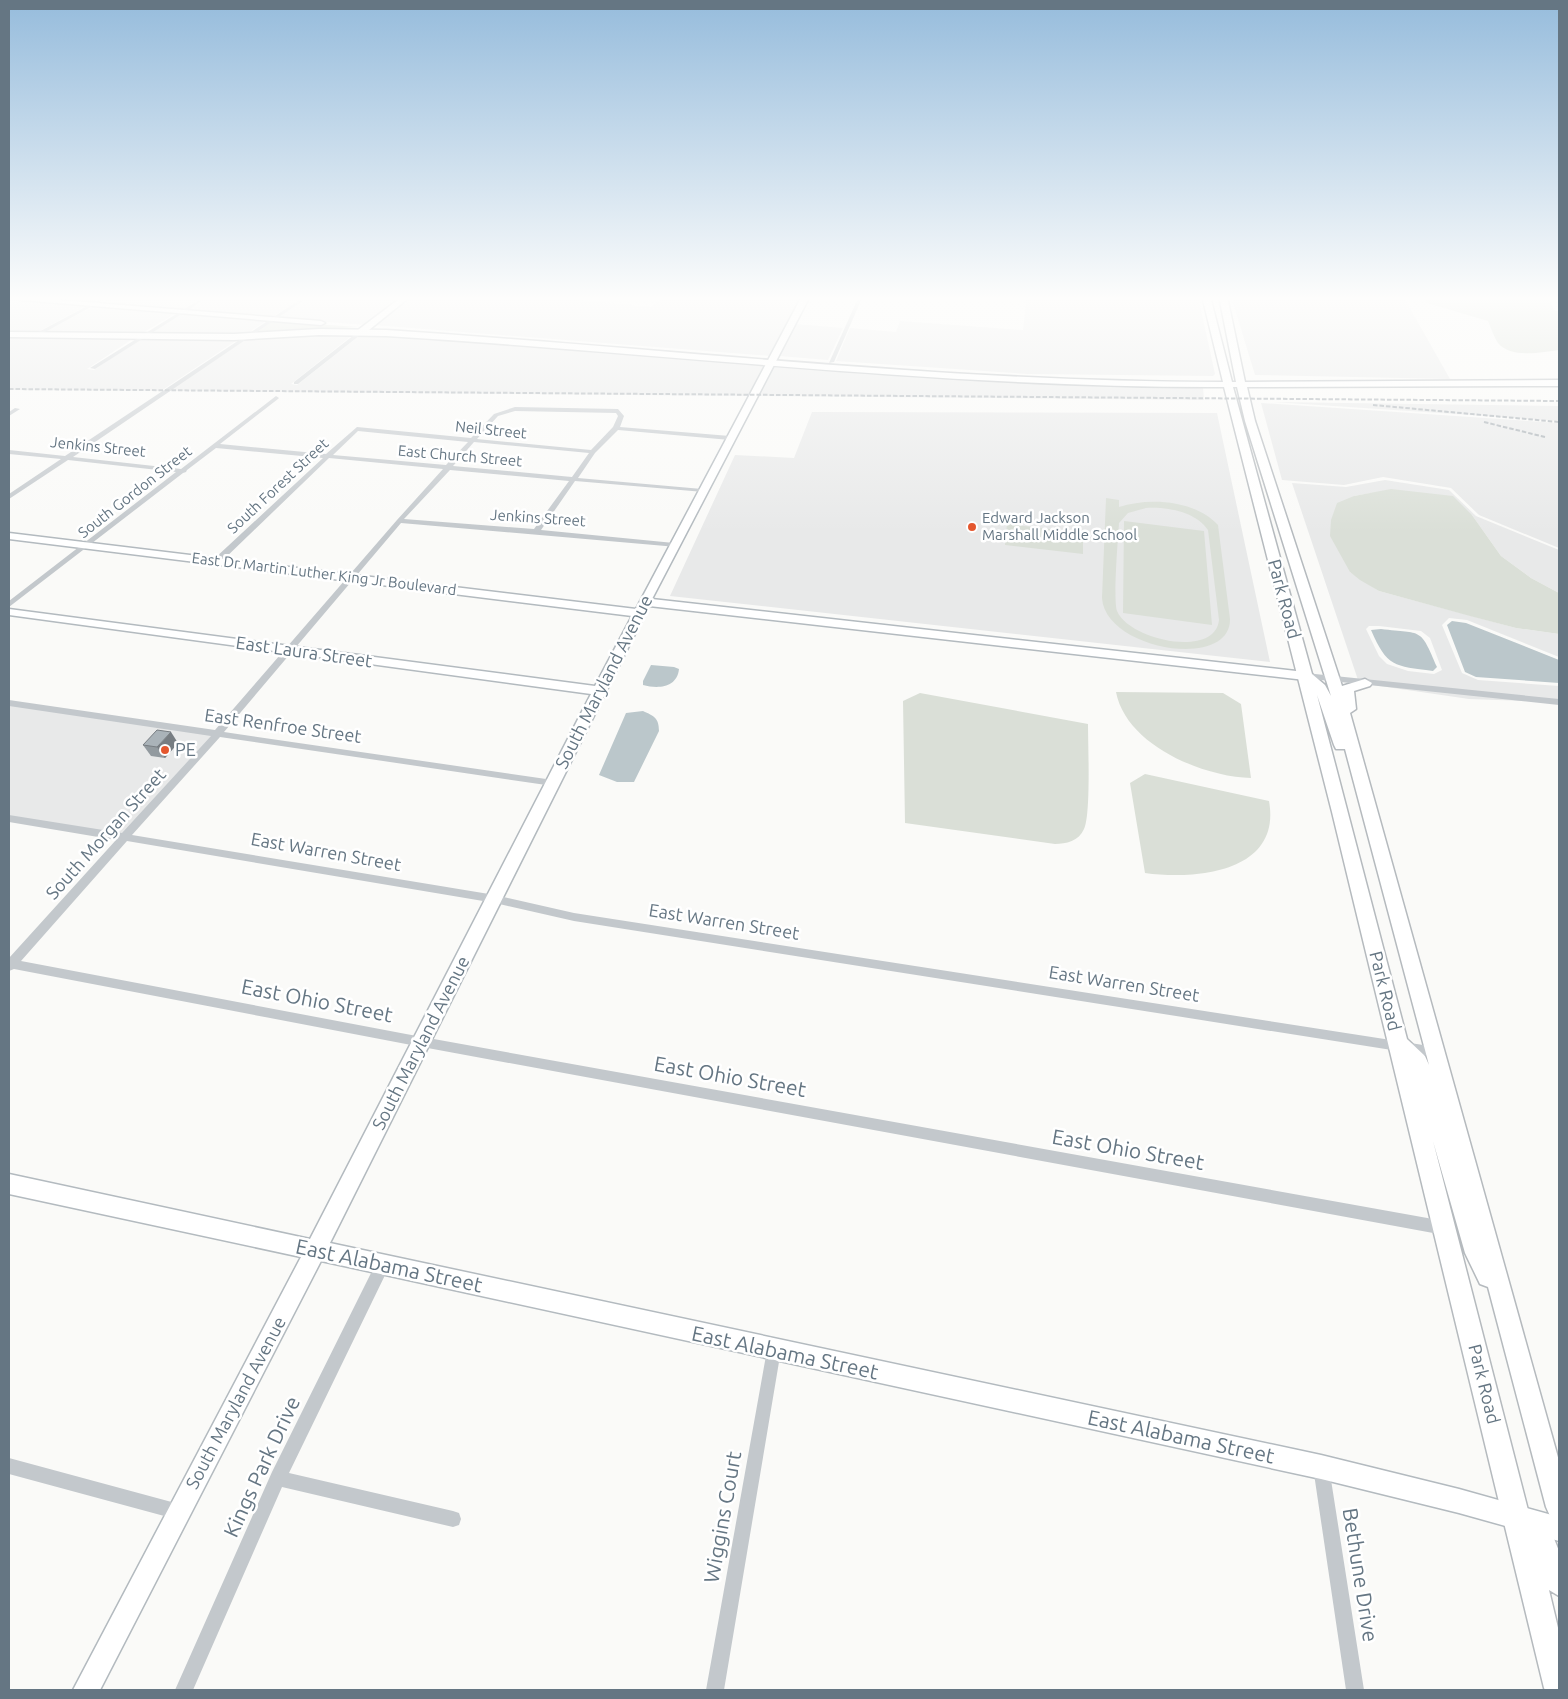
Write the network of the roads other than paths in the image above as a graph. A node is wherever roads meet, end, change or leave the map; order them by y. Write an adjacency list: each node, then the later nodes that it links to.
1 (189, 375): 23 (street)
2 (306, 375): 10 (street)
3 (763, 375): 17 (street, South Maryland Avenue)
4 (933, 375): 8 (main road)
5 (1018, 375): 8 (main road)
6 (1225, 375): 8 (main road, Park Road)
7 (1240, 375): 9 (main road, Park Road)
8 (1227, 382): 9 (main road); 36 (main road, Park Road)
9 (1241, 382): 11 (main road); 42 (main road, Park Road)
10 (296, 383)
11 (1559, 384)
12 (276, 398): 19 (street, South Gordon Street)
13 (17, 409): 14 (street)
14 (9, 414)
15 (616, 428): 17 (street); 18 (street, South Morgan Street); 21 (street)
16 (357, 429): 18 (street, Neil Street); 22 (street, South Forest Street)
17 (730, 438): 27 (street, South Maryland Avenue)
18 (474, 440): 21 (street, Neil Street); 24 (street, South Morgan Street)
19 (216, 446): 22 (street, East Church Street); 25 (street, South Gordon Street)
20 (9, 452): 23 (street, Jenkins Street)
21 (593, 452): 26 (street)
22 (328, 457): 24 (street, East Church Street); 34 (street, South Forest Street)
23 (67, 458): 25 (street, Jenkins Street); 28 (street)
24 (449, 467): 26 (street, East Church Street); 29 (street, South Morgan Street)
25 (184, 471): 33 (street, South Gordon Street)
26 (574, 478): 27 (street, East Church Street); 30 (street)
27 (702, 491): 32 (street, South Maryland Avenue)
28 (9, 497)
29 (399, 521): 30 (street, Jenkins Street); 35 (street, South Morgan Street)
30 (536, 532): 32 (street, Jenkins Street)
31 (9, 536): 33 (street, East Dr Martin Luther King Jr Boulevard)
32 (674, 545): 38 (street, South Maryland Avenue)
33 (87, 546): 34 (street, East Dr Martin Luther King Jr Boulevard); 37 (street, South Gordon Street)
34 (216, 561): 35 (street, East Dr Martin Luther King Jr Boulevard)
35 (349, 577): 38 (street, East Dr Martin Luther King Jr Boulevard); 40 (street, South Morgan Street)
36 (1278, 577): 41 (main road, Park Road); 42 (main road)
37 (9, 605)
38 (643, 608): 41 (street, East Dr Martin Luther King Jr Boulevard); 44 (street, South Maryland Avenue)
39 (9, 612): 40 (street, East Laura Street)
40 (289, 650): 44 (street, East Laura Street); 47 (street, South Morgan Street)
41 (1305, 676): 42 (street); 49 (main road); 55 (main road, Park Road)
42 (1334, 680): 43 (street); 49 (main road, Park Road)
43 (1365, 683): 45 (street); 49 (main road)
44 (600, 691): 48 (street, South Maryland Avenue)
45 (1559, 702)
46 (9, 703): 47 (street, East Renfroe Street)
47 (218, 733): 48 (street, East Renfroe Street); 51 (street, South Morgan Street)
48 (553, 783): 52 (street, South Maryland Avenue)
49 (1365, 797): 56 (main road, Park Road)
50 (9, 818): 51 (street, East Warren Street)
51 (126, 836): 52 (street, East Warren Street); 53 (street, South Morgan Street)
52 (495, 899): 54 (street, South Maryland Avenue); 55 (street, East Warren Street)
53 (10, 965): 54 (street, East Ohio Street)
54 (422, 1042): 58 (street, East Ohio Street); 59 (street, South Maryland Avenue)
55 (1399, 1044): 56 (street, East Warren Street); 58 (main road, Park Road); 61 (main road)
56 (1436, 1052): 61 (main road, Park Road)
57 (9, 1184): 59 (street, East Alabama Street)
58 (1444, 1228): 68 (main road, Park Road)
59 (316, 1250): 60 (street, East Alabama Street); 67 (street, South Maryland Avenue)
60 (383, 1264): 62 (street, East Alabama Street); 65 (street, Kings Park Drive)
61 (1504, 1306): 66 (main road, Park Road)
62 (774, 1350): 64 (street, East Alabama Street); 75 (street, Wiggins Court)
63 (9, 1466): 67 (street)
64 (1321, 1467): 68 (street, East Alabama Street); 76 (street, Bethune Drive)
65 (278, 1478): 69 (street); 74 (street, Kings Park Drive)
66 (1559, 1507)
67 (179, 1512): 73 (street, South Maryland Avenue)
68 (1518, 1517): 70 (street, East Alabama Street); 71 (main road); 72 (main road, Park Road)
69 (453, 1520)
70 (1559, 1529)
71 (1559, 1582)
72 (1559, 1688)
73 (86, 1690)
74 (184, 1690)
75 (715, 1690)
76 (1355, 1690)

